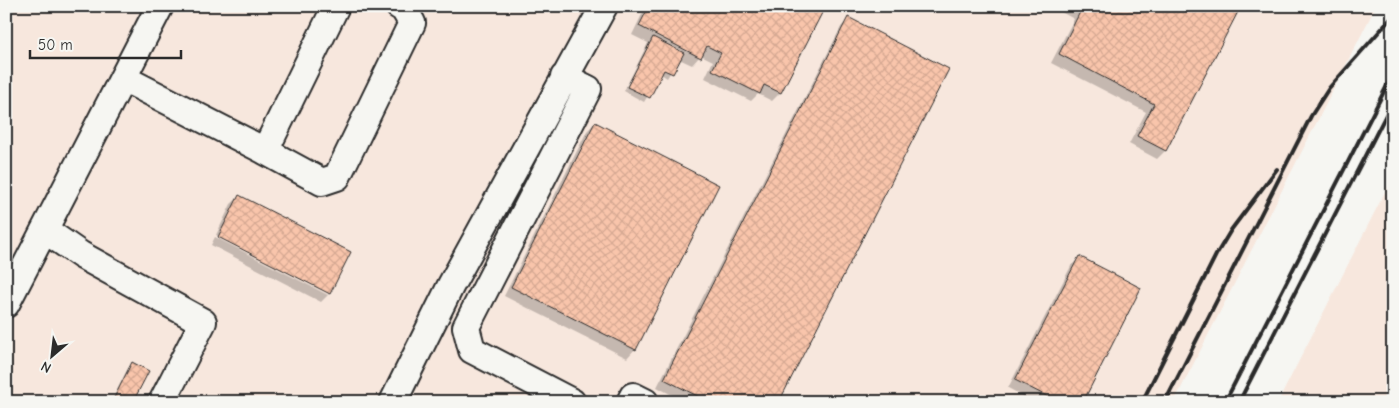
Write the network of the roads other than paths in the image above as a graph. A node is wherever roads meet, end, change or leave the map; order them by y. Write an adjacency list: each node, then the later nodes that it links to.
1 (160, 6): 5 (lane)
2 (336, 6): 7 (lane)
3 (399, 6): 7 (lane)
4 (604, 6): 6 (lane)
5 (123, 78): 7 (lane); 8 (lane)
6 (564, 78): 11 (lane); 12 (lane)
7 (265, 151)
8 (45, 230): 9 (lane); 10 (lane)
9 (6, 304)
10 (162, 402)
11 (393, 402)
12 (572, 402)
13 (630, 402): 14 (lane)
14 (645, 402)

